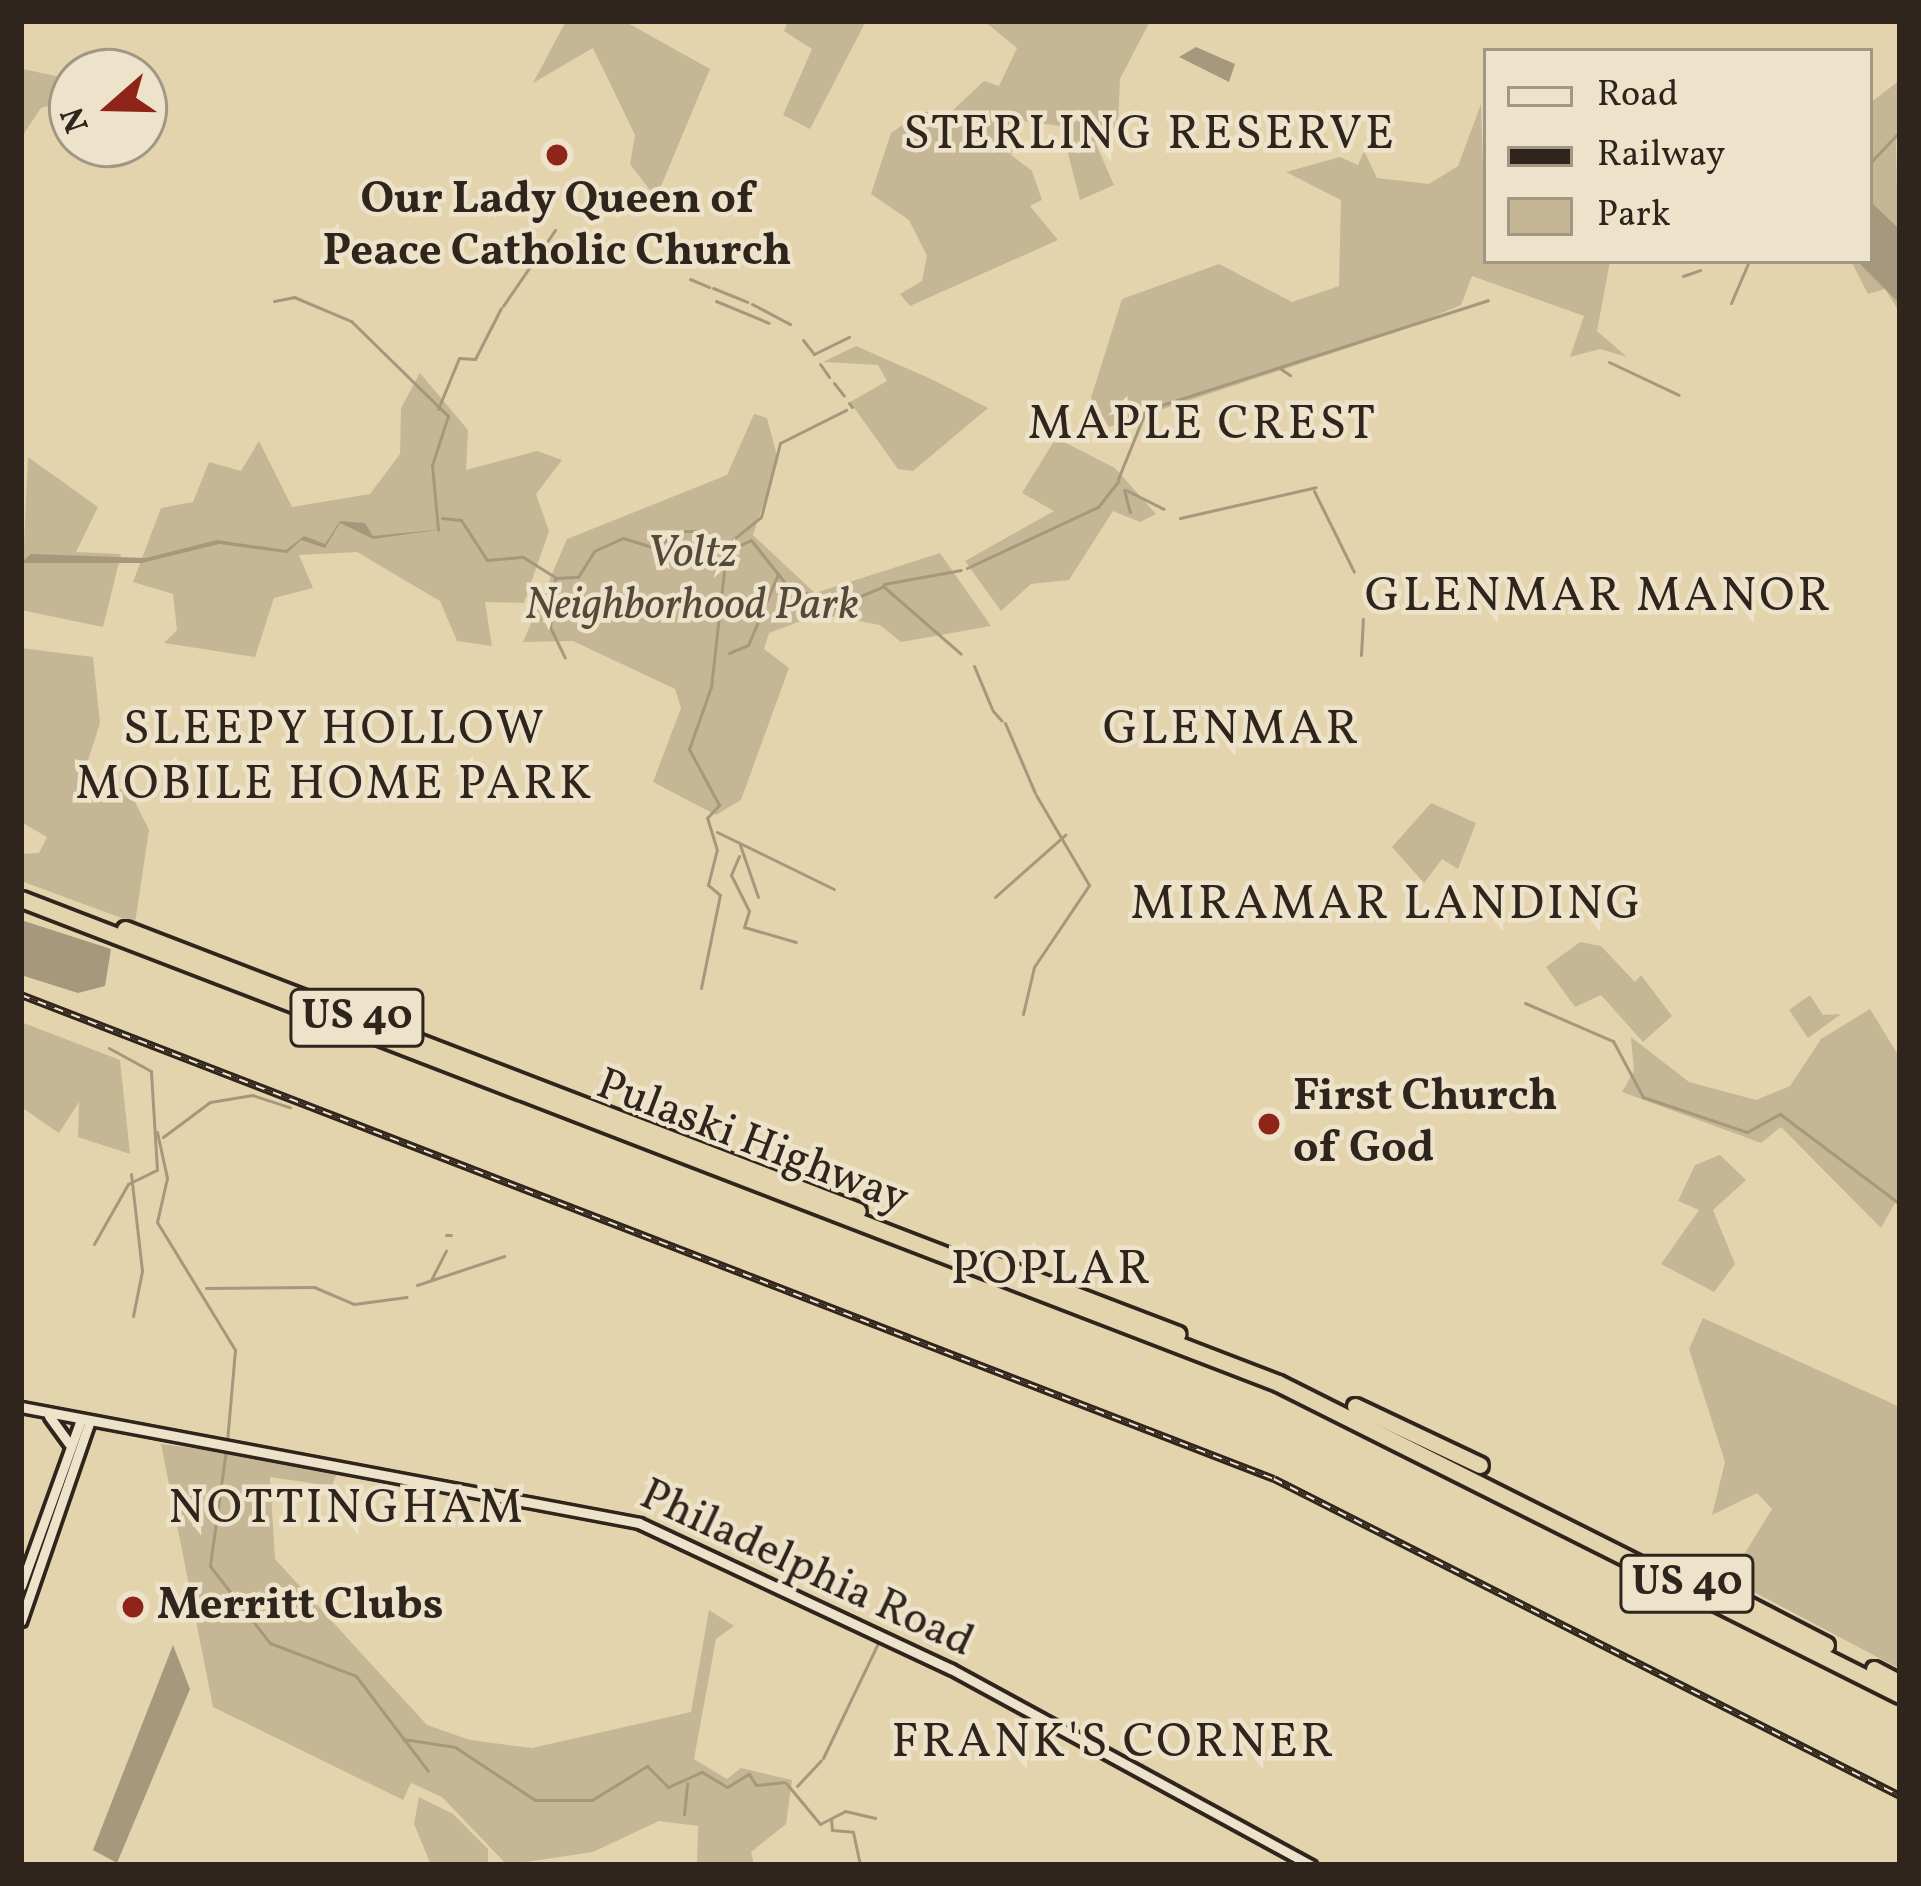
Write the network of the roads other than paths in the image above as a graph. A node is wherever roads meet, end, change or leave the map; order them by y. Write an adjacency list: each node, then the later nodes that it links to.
1 (21, 889): 3 (highway, Pulaski Highway / US 40)
2 (21, 899): 3 (highway, Pulaski Highway / US 40)
3 (210, 967): 10 (highway, Pulaski Highway / US 40); 11 (highway, Pulaski Highway / US 40)
4 (21, 1407): 5 (main road, Philadelphia Road)
5 (39, 1411): 6 (main road, Philadelphia Road); 7 (main road)
6 (86, 1420): 7 (main road); 9 (main road); 12 (main road, Philadelphia Road)
7 (67, 1457): 8 (main road)
8 (21, 1586)
9 (21, 1622)
10 (1900, 1683)
11 (1900, 1695)
12 (1311, 1865)

